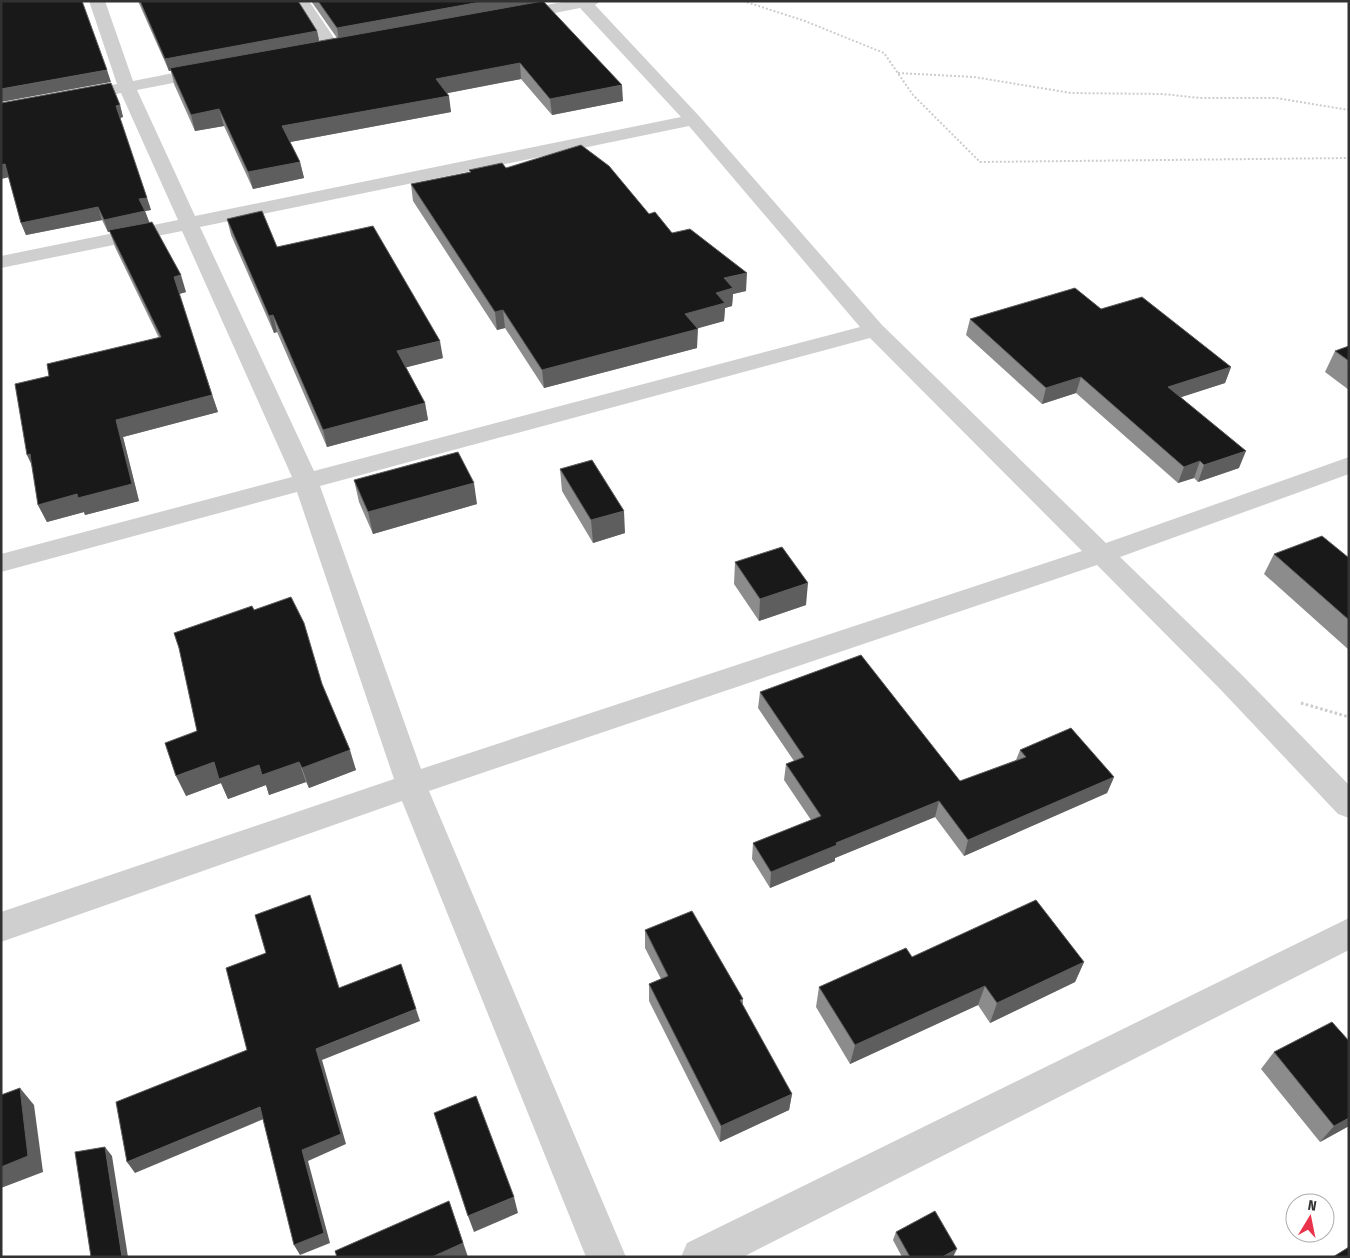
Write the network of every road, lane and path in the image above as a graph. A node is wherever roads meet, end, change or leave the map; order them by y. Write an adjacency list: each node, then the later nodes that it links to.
1 (97, 1): 11 (street)
2 (301, 1): 7 (street)
3 (742, 1): 10 (path)
4 (587, 2): 5 (street); 14 (street)
5 (497, 19)
6 (352, 44): 7 (street)
7 (333, 48): 8 (street)
8 (314, 52)
9 (225, 68): 11 (street)
10 (898, 73): 13 (path); 15 (path)
11 (127, 87): 12 (street); 16 (street)
12 (98, 92)
13 (1349, 110)
14 (693, 120): 16 (street); 18 (street)
15 (1349, 158)
16 (188, 225): 17 (street); 20 (street)
17 (1, 262)
18 (874, 330): 20 (street); 21 (street)
19 (1349, 465): 21 (street)
20 (306, 481): 22 (street); 23 (street)
21 (1102, 554): 23 (street); 24 (street)
22 (1, 563)
23 (411, 785): 25 (street); 27 (street)
24 (1349, 805)
25 (1, 927)
26 (1349, 933): 28 (street)
27 (606, 1257)
28 (701, 1257)

